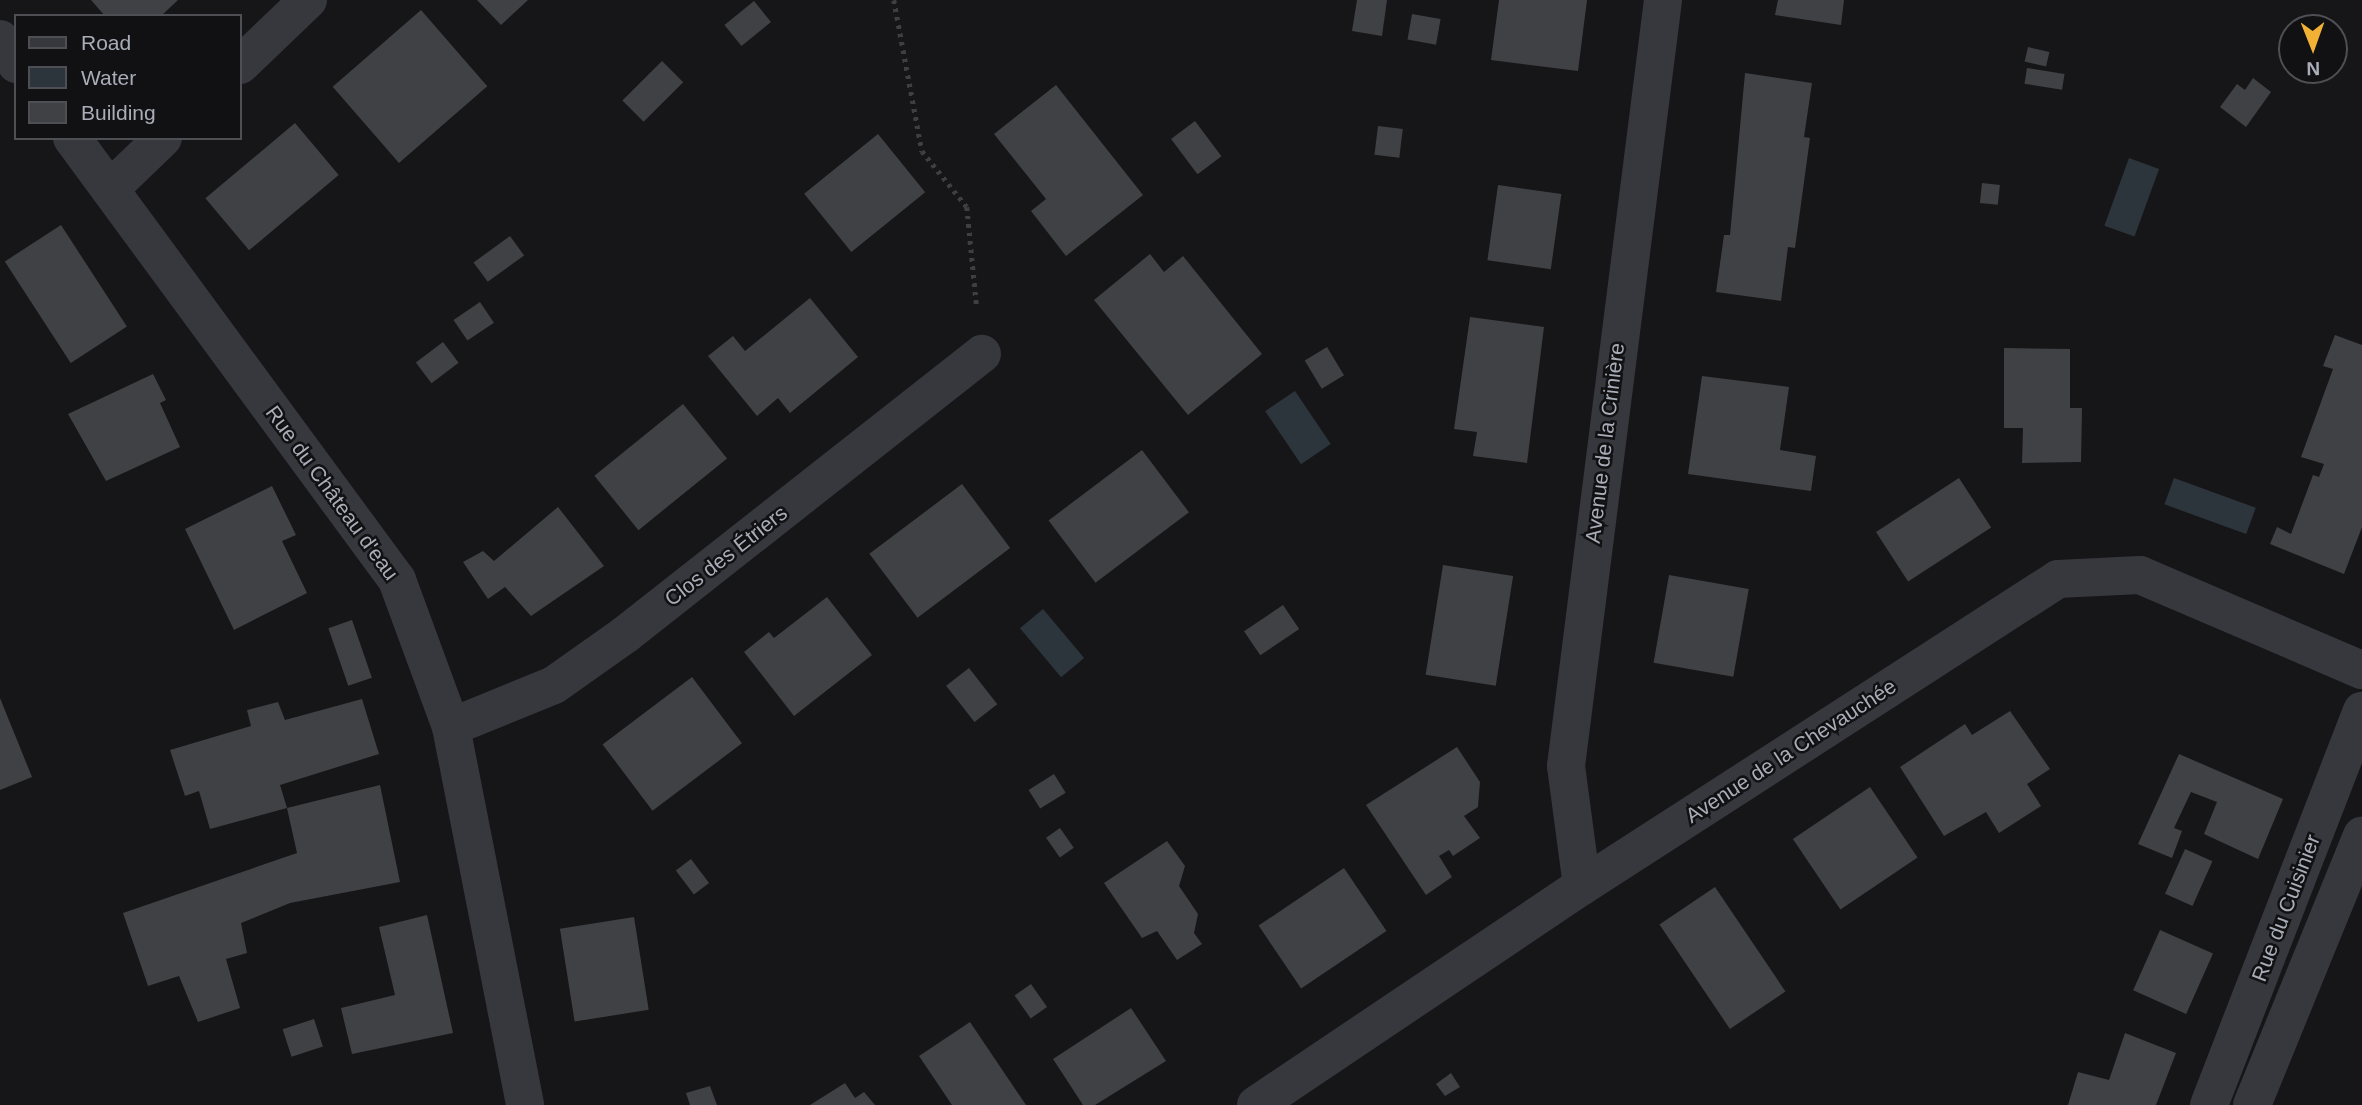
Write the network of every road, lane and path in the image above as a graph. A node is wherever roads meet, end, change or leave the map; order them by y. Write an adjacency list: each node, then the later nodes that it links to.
1 (308, 0): 6 (street)
2 (894, 0): 10 (path)
3 (1663, 0): 15 (street, Avenue de la Crinière)
4 (0, 39): 5 (street)
5 (14, 61)
6 (242, 63)
7 (74, 140): 9 (street, Rue du Château d'eau)
8 (161, 140): 9 (street)
9 (111, 188): 13 (street, Rue du Château d'eau)
10 (982, 354): 13 (street, Clos des Étriers)
11 (2362, 670): 15 (street, Avenue de la Chevauchée)
12 (2362, 711): 18 (street, Rue du Cuisinier)
13 (451, 727): 16 (street, Rue du Château d'eau)
14 (2362, 836): 19 (street, Rue du Cuisinier)
15 (1583, 886): 17 (street, Avenue de la Chevauchée)
16 (525, 1105)
17 (1256, 1105)
18 (2209, 1105)
19 (2252, 1105)

